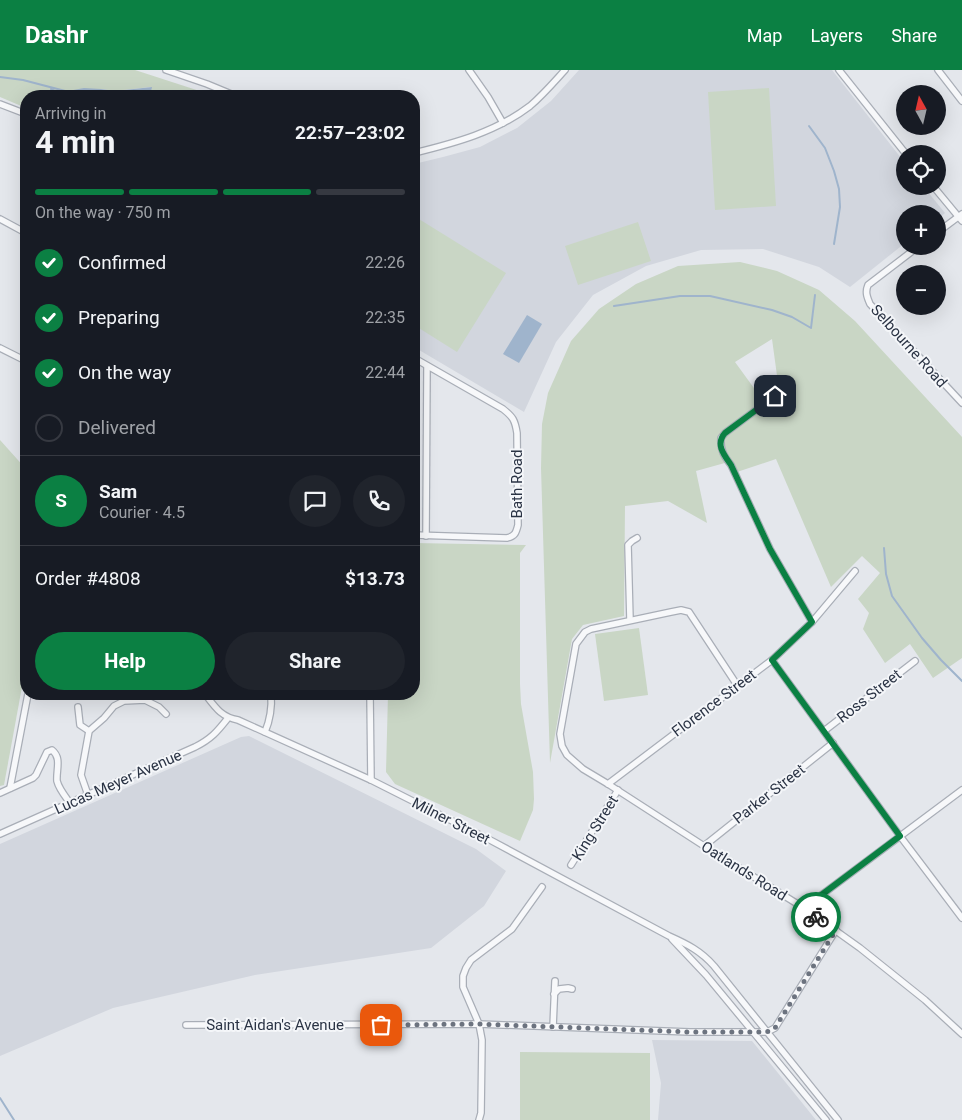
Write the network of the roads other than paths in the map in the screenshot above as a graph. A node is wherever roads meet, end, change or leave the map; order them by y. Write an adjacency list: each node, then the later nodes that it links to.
1 (166, 70): 6 (street)
2 (469, 70): 10 (street)
3 (565, 70): 10 (street)
4 (839, 70): 11 (street)
5 (938, 70): 7 (street)
6 (222, 90)
7 (962, 101)
8 (0, 104): 9 (street)
9 (20, 112)
10 (503, 123): 12 (street)
11 (899, 145)
12 (420, 152)
13 (941, 195): 14 (street)
14 (961, 217): 16 (street)
15 (0, 219): 17 (street)
16 (946, 227)
17 (20, 231)
18 (907, 255): 24 (street, Selbourne Road)
19 (0, 348): 20 (street)
20 (20, 358)
21 (420, 362): 22 (street)
22 (427, 366): 26 (street); 26 (street, Bath Road)
23 (775, 396): 30 (street)
24 (962, 404)
25 (420, 536): 26 (street, Bath Road)
26 (426, 536)
27 (637, 538): 29 (street)
28 (855, 571): 30 (street, Florence Street)
29 (630, 620): 33 (street); 46 (street, Oatlands Road)
30 (812, 622): 31 (street, Florence Street)
31 (772, 660): 33 (street, Florence Street); 42 (street)
32 (914, 661): 42 (street, Ross Street)
33 (737, 685): 46 (street, Florence Street)
34 (27, 700): 47 (street)
35 (210, 700): 40 (street)
36 (271, 700): 43 (street)
37 (370, 700): 45 (street)
38 (78, 707): 41 (street)
39 (166, 714): 41 (street)
40 (228, 718): 43 (street, Milner Street); 51 (street, Lucas Meyer Avenue)
41 (89, 731): 51 (street)
42 (824, 731): 44 (street)
43 (265, 732): 45 (street, Milner Street)
44 (833, 743): 54 (street); 55 (street, Parker Street)
45 (371, 780): 61 (street, Milner Street)
46 (608, 784): 48 (street, Oatlands Road)
47 (10, 788): 50 (street); 52 (street)
48 (618, 790): 55 (street, Oatlands Road); 56 (street, King Street)
49 (962, 790): 54 (street)
50 (0, 793)
51 (88, 795): 52 (street, Lucas Meyer Avenue)
52 (70, 803): 53 (street, Lucas Meyer Avenue)
53 (0, 834)
54 (900, 836): 58 (street); 59 (street)
55 (704, 846): 58 (street, Oatlands Road)
56 (571, 865)
57 (542, 886): 65 (street)
58 (804, 908): 60 (street, Oatlands Road)
59 (962, 918)
60 (836, 930): 68 (street); 70 (street, Oatlands Road)
61 (669, 936): 68 (street, Milner Street); 69 (street, Milner Street)
62 (555, 981): 64 (street)
63 (572, 989): 64 (street)
64 (554, 994): 67 (street)
65 (479, 1024): 66 (street, Saint Aidan's Avenue); 67 (street, Saint Aidan's Avenue); 71 (street)
66 (186, 1025)
67 (553, 1027): 69 (street, Saint Aidan's Avenue)
68 (767, 1032): 69 (street, Saint Aidan's Avenue); 73 (street, Milner Street)
69 (754, 1033): 72 (street, Milner Street)
70 (962, 1034)
71 (479, 1120)
72 (826, 1120)
73 (838, 1120)

